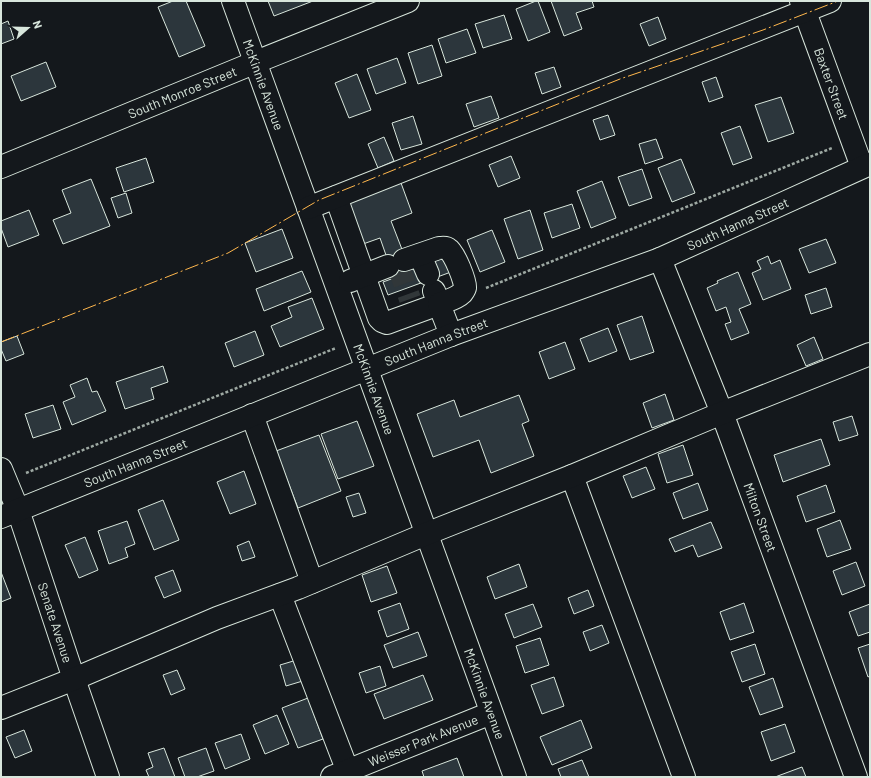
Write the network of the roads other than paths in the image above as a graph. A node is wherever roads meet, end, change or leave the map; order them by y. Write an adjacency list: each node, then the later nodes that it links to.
1 (233, 1): 5 (street, McKinnie Avenue)
2 (408, 1): 5 (street, South Monroe Street)
3 (830, 1): 4 (street)
4 (803, 6): 6 (street, Baxter Street); 8 (street)
5 (256, 62): 7 (street, South Monroe Street); 9 (street, McKinnie Avenue)
6 (866, 166): 10 (street, South Hanna Street)
7 (1, 167)
8 (336, 197): 9 (street); 12 (street)
9 (308, 208): 13 (street, McKinnie Avenue)
10 (660, 259): 14 (street, South Hanna Street); 17 (street, Milton Street)
11 (419, 275): 12 (street); 12 (street); 14 (street)
12 (364, 276): 13 (street)
13 (336, 287): 16 (street, McKinnie Avenue)
14 (451, 335): 16 (street, South Hanna Street)
15 (870, 354): 17 (street)
16 (366, 369): 18 (street, South Hanna Street); 22 (street, McKinnie Avenue)
17 (722, 413): 20 (street); 32 (street, Milton Street)
18 (252, 415): 21 (street, South Hanna Street); 23 (street)
19 (1, 469): 21 (street, Senate Avenue)
20 (572, 476): 22 (street); 31 (street)
21 (10, 514): 25 (street, Senate Avenue)
22 (426, 534): 23 (street); 27 (street, McKinnie Avenue)
23 (312, 582): 24 (street)
24 (280, 595): 25 (street); 28 (street)
25 (74, 679): 26 (street); 29 (street, Senate Avenue)
26 (1, 708)
27 (491, 713): 28 (street, Weisser Park Avenue); 30 (street, McKinnie Avenue)
28 (343, 775)
29 (108, 777)
30 (514, 777)
31 (684, 777)
32 (856, 777)

